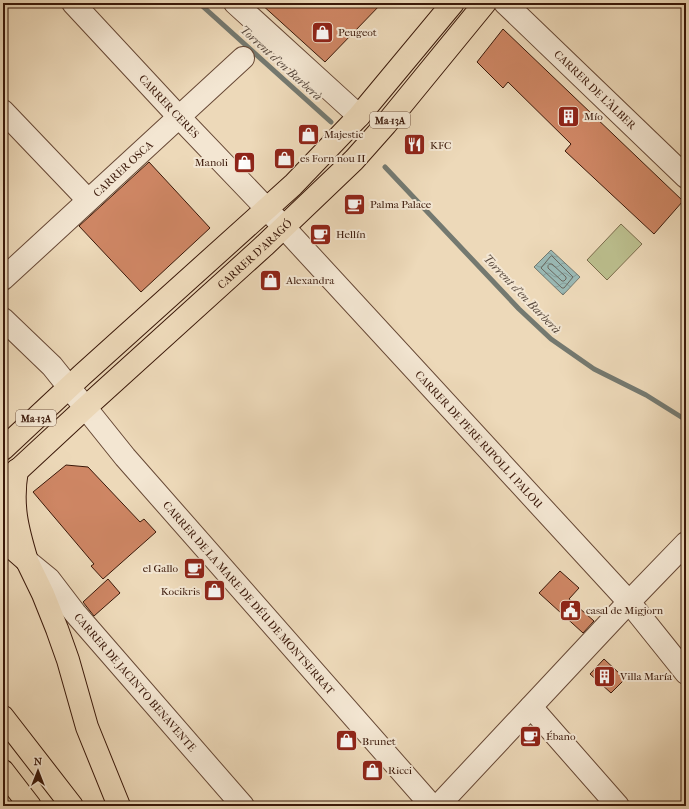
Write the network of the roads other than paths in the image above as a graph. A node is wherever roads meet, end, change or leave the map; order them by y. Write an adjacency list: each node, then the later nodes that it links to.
1 (73, 3): 9 (street, CARRER CERES)
2 (235, 3): 8 (street)
3 (453, 3): 8 (main road, Ma-13A)
4 (485, 3): 13 (main road, CARRER D'ARAGÓ / Ma-13A)
5 (505, 3): 10 (street, CARRER DE L'ÀLBER)
6 (243, 58): 9 (street, CARRER OSCA)
7 (3, 111): 11 (street)
8 (359, 116): 12 (main road, Ma-13A)
9 (178, 117): 11 (street, CARRER OSCA); 12 (street, CARRER CERES)
10 (686, 176)
11 (88, 200): 14 (street, CARRER OSCA)
12 (267, 209): 13 (street, CARRER DE PERE RIPOLL I PALOU); 16 (main road, Ma-13A)
13 (284, 227): 17 (main road, CARRER D'ARAGÓ / Ma-13A); 23 (street, CARRER DE PERE RIPOLL I PALOU)
14 (3, 279)
15 (3, 319): 16 (street, CARRER DE LA MARE DE DÉU DE MONTSERRAT)
16 (69, 387): 17 (street, CARRER DE LA MARE DE DÉU DE MONTSERRAT); 18 (main road, Ma-13A)
17 (85, 408): 19 (main road, CARRER D'ARAGÓ / Ma-13A); 32 (street, CARRER DE LA MARE DE DÉU DE MONTSERRAT)
18 (3, 449)
19 (10, 477): 22 (main road)
20 (3, 540): 22 (main road)
21 (686, 543): 23 (street)
22 (27, 561): 30 (main road); 31 (street, CARRER DE JACINTO BENAVENTE)
23 (629, 602): 24 (street, CARRER DE PERE RIPOLL I PALOU); 25 (street)
24 (686, 673)
25 (531, 707): 33 (street); 34 (street)
26 (3, 717): 29 (main road)
27 (3, 771): 28 (main road)
28 (30, 806)
29 (72, 806)
30 (119, 806)
31 (243, 806)
32 (432, 806)
33 (438, 806)
34 (618, 806)

